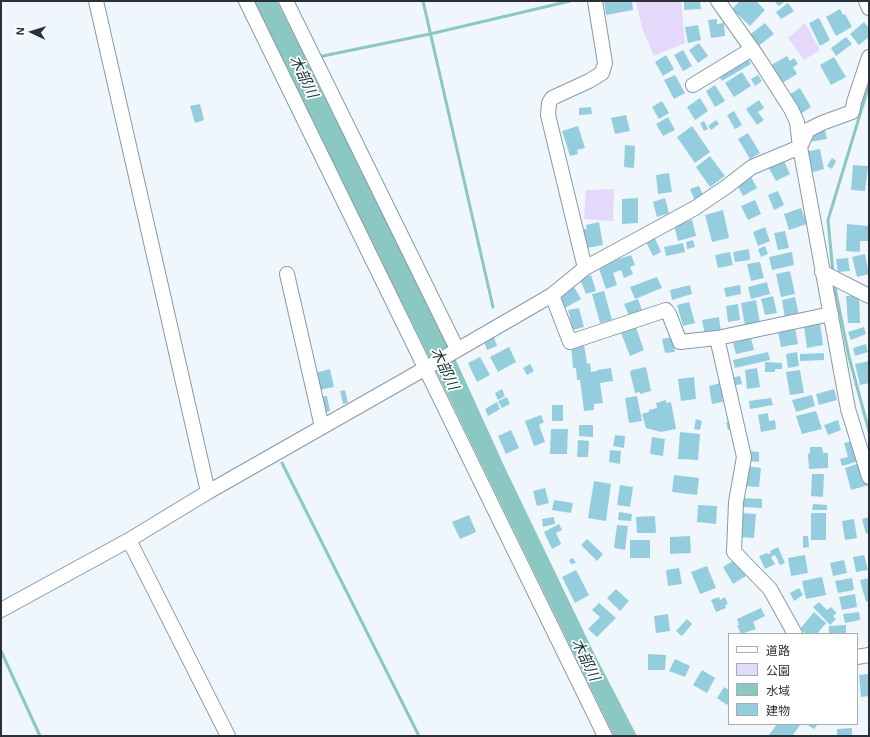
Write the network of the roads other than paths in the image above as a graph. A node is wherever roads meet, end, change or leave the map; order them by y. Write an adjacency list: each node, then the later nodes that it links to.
1 (96, 1): 23 (street)
2 (246, 1): 20 (street)
3 (286, 1): 19 (street)
4 (595, 1): 12 (street)
5 (718, 1): 8 (street)
6 (866, 1): 7 (street)
7 (869, 8)
8 (752, 49): 10 (street); 11 (street)
9 (869, 57): 11 (street)
10 (693, 85)
11 (800, 147): 12 (street); 13 (street)
12 (585, 268): 15 (street)
13 (822, 272): 16 (street); 17 (street)
14 (287, 274): 21 (street)
15 (552, 295): 18 (street); 19 (street)
16 (869, 296)
17 (831, 314): 18 (street); 22 (street)
18 (717, 338): 26 (street)
19 (457, 349): 20 (street)
20 (426, 368): 21 (street); 30 (street)
21 (322, 427): 23 (street)
22 (869, 477)
23 (208, 492): 24 (street)
24 (129, 540): 25 (street); 29 (street)
25 (1, 610)
26 (794, 633)
27 (869, 654): 28 (street)
28 (858, 658)
29 (228, 736)
30 (605, 736)

